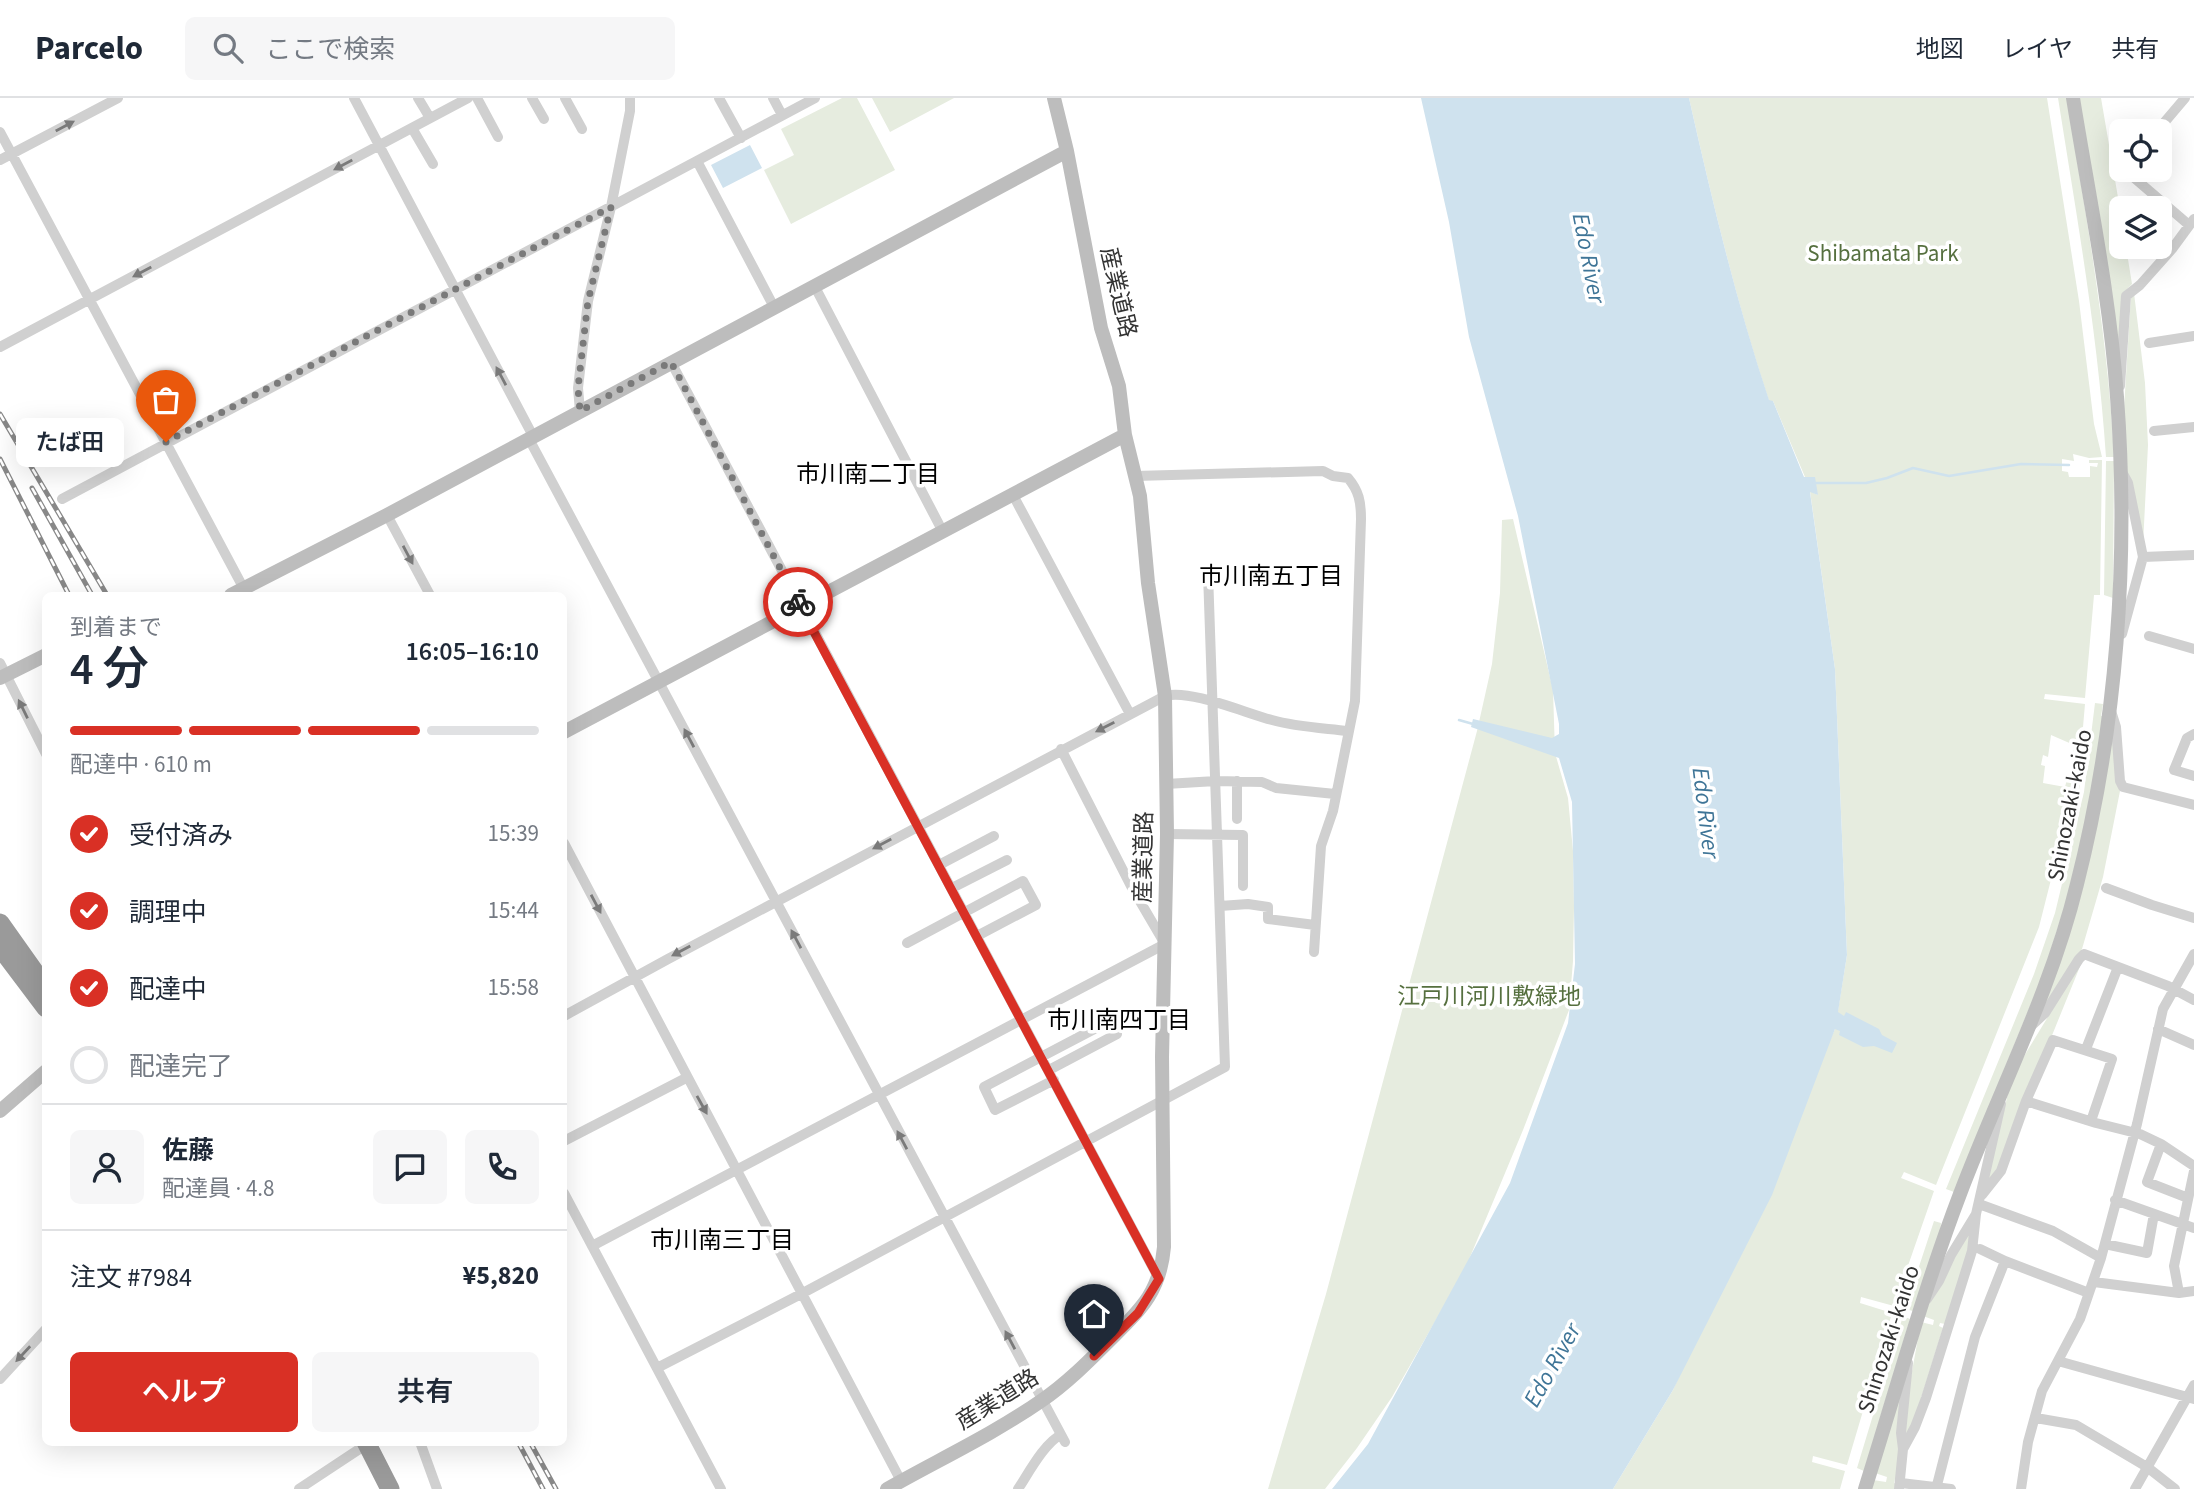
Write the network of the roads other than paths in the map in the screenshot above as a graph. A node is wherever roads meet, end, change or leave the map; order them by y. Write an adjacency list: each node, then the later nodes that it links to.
1 (118, 98): 26 (street, one-way to 1)
2 (354, 98): 24 (street)
3 (418, 98): 16 (street)
4 (468, 98): 16 (street)
5 (477, 98): 22 (street)
6 (532, 98): 17 (street)
7 (565, 98): 20 (street)
8 (630, 98): 31 (street)
9 (719, 98): 23 (street)
10 (773, 98): 15 (street)
11 (814, 98): 15 (street)
12 (1054, 98): 25 (main road, 産業道路)
13 (2073, 98): 41 (main road, Shinozaki-kaido)
14 (2185, 98): 18 (street)
15 (782, 115): 23 (street)
16 (430, 118): 19 (street)
17 (544, 119)
18 (2167, 119)
19 (412, 128): 24 (street); 29 (street)
20 (582, 129)
21 (0, 132): 26 (street)
22 (498, 137)
23 (741, 138): 28 (street)
24 (379, 145): 34 (street); 35 (street, one-way to 35)
25 (1067, 151): 33 (main road); 45 (main road, 産業道路)
26 (12, 154): 27 (street); 35 (street)
27 (0, 160)
28 (697, 161): 31 (street); 36 (street)
29 (433, 164)
30 (2141, 182): 32 (street)
31 (611, 207): 34 (street); 42 (street)
32 (2193, 221): 41 (street)
33 (814, 285): 36 (main road); 53 (street)
34 (455, 288): 46 (street, one-way to 34); 47 (street)
35 (89, 300): 39 (street); 47 (street)
36 (774, 307): 40 (main road)
37 (2194, 336): 38 (street)
38 (2149, 342)
39 (0, 347)
40 (671, 362): 42 (main road); 60 (street)
41 (2117, 396): 48 (main road, Shinozaki-kaido)
42 (580, 411): 46 (main road)
43 (2194, 427): 44 (street)
44 (2154, 431)
45 (1125, 435): 49 (main road, 産業道路); 50 (main road)
46 (531, 437): 52 (main road); 66 (street)
47 (166, 442): 51 (street); 57 (street)
48 (2120, 470): 55 (street); 63 (main road, Shinozaki-kaido)
49 (1135, 476): 67 (main road, 産業道路); 72 (street)
50 (1013, 495): 53 (main road); 70 (street)
51 (62, 499)
52 (387, 515): 58 (main road); 59 (street, one-way to 59)
53 (943, 533): 60 (main road)
54 (2194, 555): 55 (street)
55 (2143, 556): 63 (street)
56 (1208, 573): 68 (street)
57 (241, 592)
58 (243, 592)
59 (428, 592)
60 (801, 607): 66 (main road); 83 (street)
61 (2149, 636): 62 (street)
62 (2194, 649)
63 (2114, 652): 69 (main road, Shinozaki-kaido)
64 (42, 657): 65 (main road)
65 (2, 672): 74 (street, one-way to 65)
66 (659, 682): 71 (main road); 93 (street, one-way to 66)
67 (1165, 695): 68 (street); 70 (street); 79 (main road, 産業道路)
68 (1213, 703): 72 (street); 77 (street)
69 (2110, 708): 81 (street); 115 (main road, Shinozaki-kaido)
70 (1130, 714): 75 (street, one-way to 75)
71 (567, 730)
72 (1348, 731): 80 (street)
73 (2194, 734): 76 (street)
74 (42, 747)
75 (1061, 749): 83 (street); 101 (street)
76 (2194, 776)
77 (1216, 781): 78 (street); 79 (street); 85 (street)
78 (1237, 781): 80 (street); 82 (street)
79 (1166, 784): 84 (main road, 産業道路)
80 (1335, 794): 98 (street)
81 (2194, 805)
82 (1237, 819)
83 (918, 825): 89 (street); 93 (street, one-way to 93)
84 (1167, 834): 85 (street); 101 (main road, 産業道路)
85 (1218, 835): 90 (street); 94 (street)
86 (994, 836): 89 (street)
87 (567, 849): 106 (street, one-way to 106)
88 (1007, 860): 91 (street)
89 (939, 865): 91 (street)
90 (1243, 886)
91 (952, 888): 95 (street)
92 (2106, 888): 96 (street)
93 (776, 901): 106 (street, one-way to 106); 124 (street, one-way to 93)
94 (1220, 906): 98 (street); 126 (street)
95 (964, 912): 99 (street); 99 (street); 100 (street)
96 (2194, 918)
97 (0, 923): 107 (highway)
98 (1315, 925): 103 (street)
99 (977, 936): 112 (street)
100 (907, 943)
101 (1165, 944): 112 (street); 126 (main road, 産業道路)
102 (0, 947): 110 (highway)
103 (1314, 952)
104 (2194, 954): 108 (street)
105 (2118, 967): 108 (street); 115 (street); 118 (street)
106 (635, 978): 111 (street); 122 (street)
107 (42, 982)
108 (2174, 990): 109 (street); 114 (street)
109 (2194, 1000)
110 (42, 1003)
111 (567, 1014)
112 (1021, 1019): 119 (street); 124 (street)
113 (1100, 1026): 119 (street)
114 (2158, 1029): 117 (street); 129 (street)
115 (2026, 1030): 123 (main road, Shinozaki-kaido)
116 (1117, 1034): 121 (street)
117 (2194, 1045)
118 (2086, 1049): 125 (street); 128 (street)
119 (1041, 1057): 121 (street); 121 (street)
120 (42, 1074): 127 (main road)
121 (1051, 1075): 131 (street)
122 (687, 1078): 130 (street); 134 (street, one-way to 134)
123 (2000, 1092): 138 (street); 152 (main road, Shinozaki-kaido)
124 (879, 1096): 134 (street); 140 (street, one-way to 124)
125 (2026, 1101): 128 (street); 138 (street)
126 (1162, 1102): 131 (street); 147 (main road, 産業道路)
127 (0, 1111)
128 (2091, 1121): 129 (street)
129 (2133, 1133): 132 (street); 137 (street)
130 (567, 1139)
131 (1086, 1140): 140 (street); 147 (street)
132 (2161, 1143): 133 (street); 135 (street)
133 (2194, 1169): 135 (street)
134 (737, 1171): 143 (street); 151 (street)
135 (2188, 1198): 141 (street)
136 (567, 1199): 143 (street)
137 (2116, 1200): 139 (street); 142 (street)
138 (1979, 1205): 145 (street); 152 (street); 165 (street)
139 (2154, 1214): 141 (street); 142 (street)
140 (944, 1217): 151 (street); 159 (street, one-way to 140)
141 (2189, 1226): 150 (street)
142 (2105, 1244): 145 (street)
143 (592, 1246): 156 (street)
144 (1980, 1249): 146 (street)
145 (2101, 1258): 148 (street)
146 (2005, 1261): 148 (street); 169 (street)
147 (1159, 1279): 159 (main road, 産業道路)
148 (2091, 1288): 150 (street); 155 (street)
149 (2194, 1292): 150 (street)
150 (2179, 1293)
151 (801, 1294): 156 (street); 167 (street)
152 (1922, 1303): 154 (main road, Shinozaki-kaido)
153 (42, 1333): 157 (street, one-way to 157)
154 (1908, 1347): 165 (street); 177 (main road, Shinozaki-kaido)
155 (2058, 1361): 158 (street); 160 (street)
156 (657, 1368): 174 (street)
157 (0, 1379)
158 (2192, 1393): 166 (street)
159 (1042, 1400): 167 (main road, 産業道路); 176 (street)
160 (2036, 1419): 166 (street); 179 (street)
161 (366, 1446): 170 (street)
162 (372, 1446): 171 (highway)
163 (373, 1446): 172 (highway)
164 (421, 1446): 173 (street)
165 (1903, 1449): 168 (street)
166 (2147, 1467): 180 (street); 181 (street)
167 (901, 1481): 175 (main road, 産業道路)
168 (1900, 1486): 169 (street)
169 (1936, 1488): 178 (street)
170 (299, 1489)
171 (390, 1489)
172 (404, 1489)
173 (437, 1489)
174 (721, 1489)
175 (887, 1489)
176 (1018, 1489)
177 (1865, 1489)
178 (1951, 1489)
179 (2021, 1489)
180 (2135, 1489)
181 (2175, 1489)

